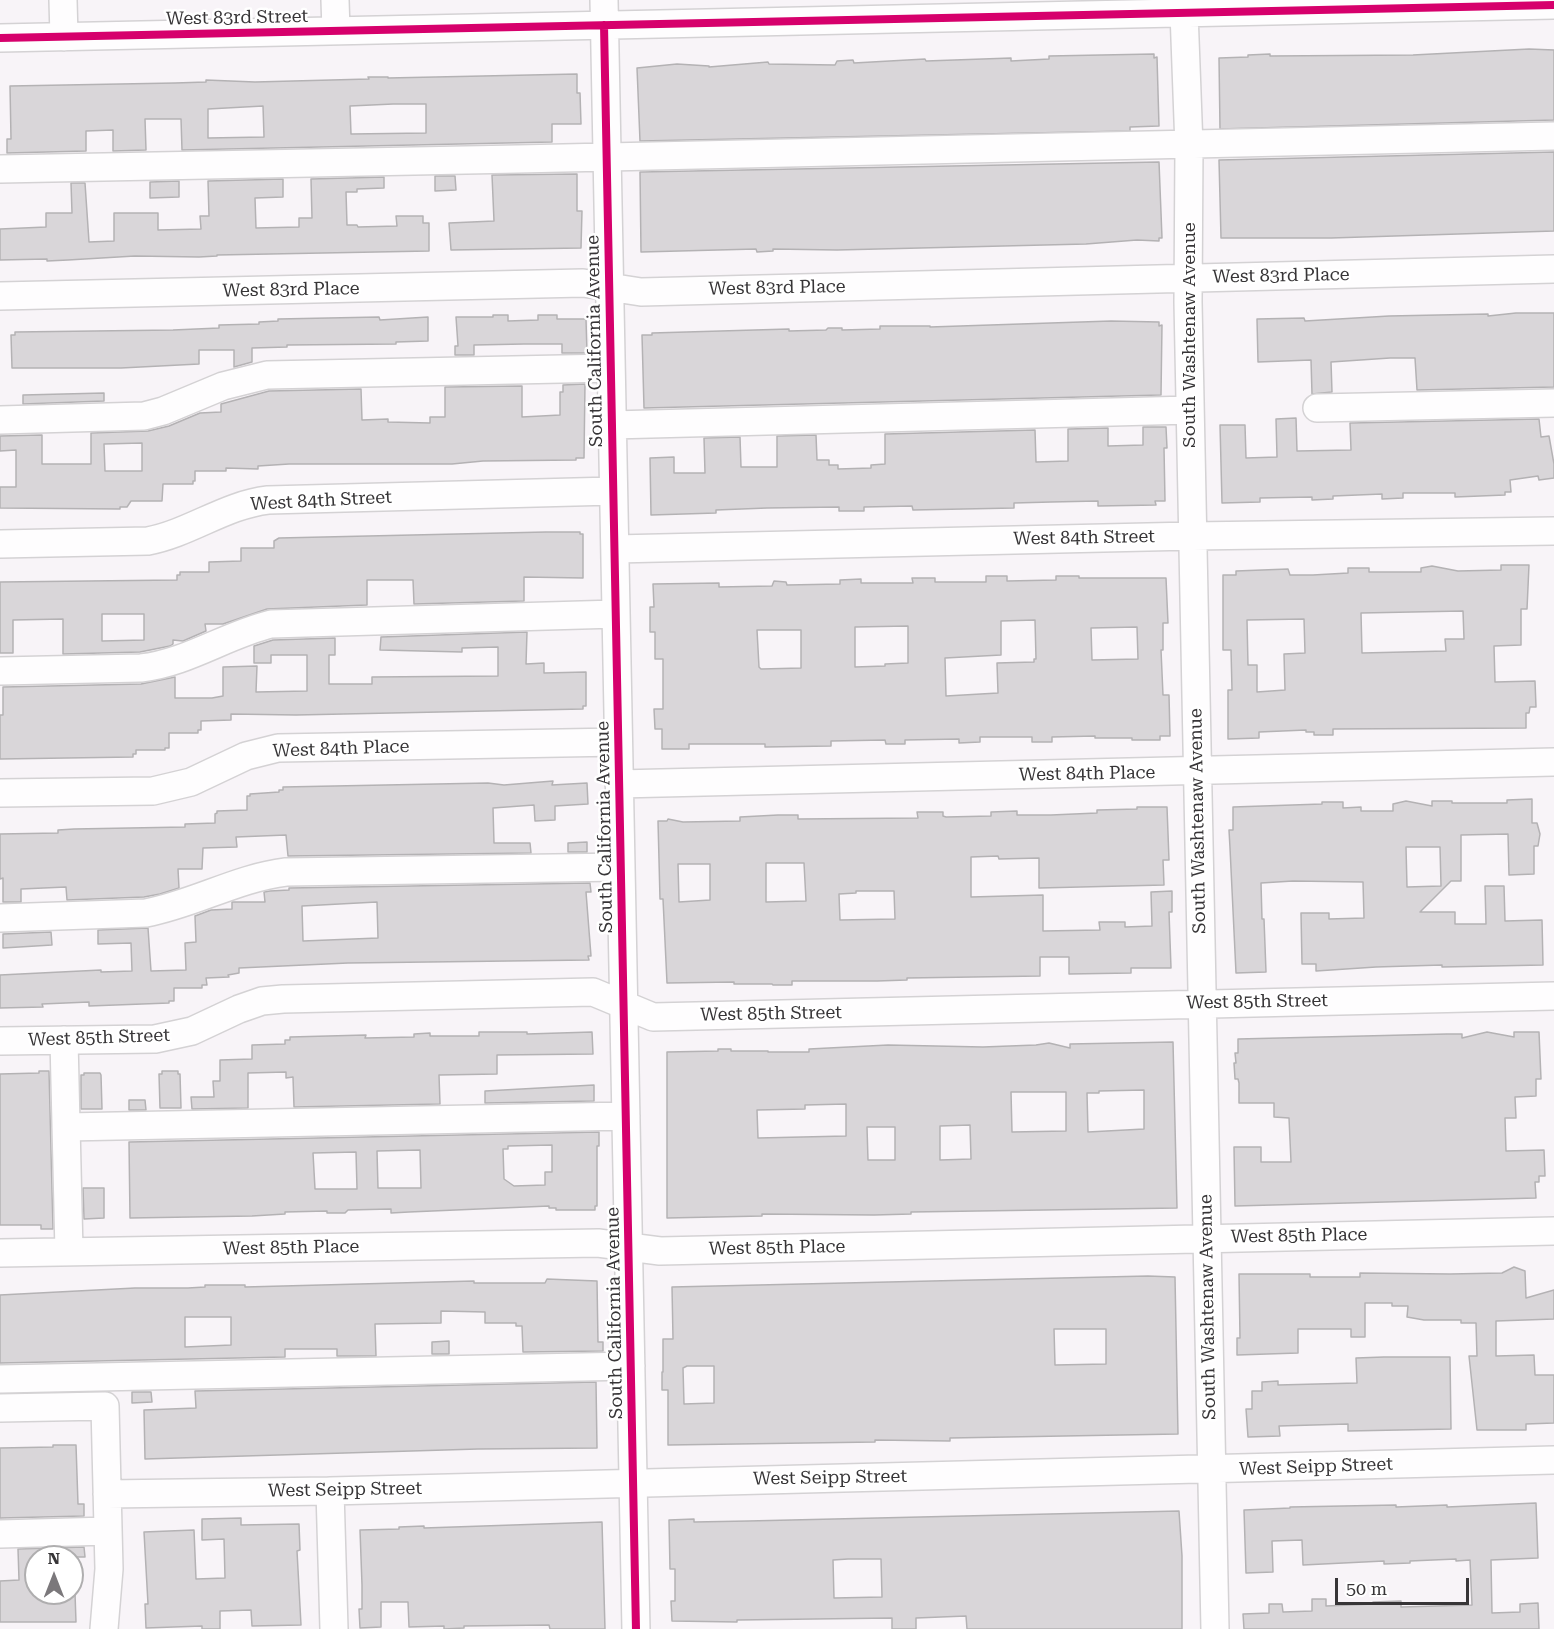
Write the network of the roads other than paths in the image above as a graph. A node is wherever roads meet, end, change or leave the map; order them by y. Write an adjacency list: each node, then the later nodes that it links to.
1 (63, 0): 10 (street)
2 (335, 0): 9 (street)
3 (1417, 4): 4 (street, West 83rd Street); 8 (street, West 83rd Street)
4 (1554, 5)
5 (1146, 7): 6 (street, West 83rd Street); 8 (street, West 83rd Street)
6 (880, 10): 7 (street, West 83rd Street)
7 (604, 12): 9 (street, West 83rd Street); 14 (street, South California Avenue)
8 (1184, 12): 13 (street, South Washtenaw Avenue)
9 (336, 31): 10 (street, West 83rd Street)
10 (64, 36): 11 (street, West 83rd Street)
11 (0, 38)
12 (1554, 136): 13 (street)
13 (1189, 147): 14 (street); 17 (street, South Washtenaw Avenue)
14 (607, 156): 15 (street); 18 (street, South California Avenue)
15 (0, 169)
16 (1554, 269): 17 (street, West 83rd Place)
17 (1188, 278): 18 (street, West 83rd Place); 23 (street, South Washtenaw Avenue)
18 (610, 287): 19 (street, West 83rd Place); 20 (street, South California Avenue)
19 (0, 296)
20 (611, 368): 24 (street); 25 (street, South California Avenue)
21 (1554, 403): 22 (street)
22 (1317, 408)
23 (1190, 410): 25 (street); 28 (street, South Washtenaw Avenue)
24 (0, 420)
25 (612, 425): 26 (street, South California Avenue)
26 (613, 491): 29 (street, West 84th Street); 30 (street, South California Avenue)
27 (1554, 531): 28 (street, West 84th Street)
28 (1192, 536): 30 (street, West 84th Street); 35 (street, South Washtenaw Avenue)
29 (0, 544)
30 (615, 549): 31 (street, South California Avenue)
31 (616, 614): 32 (street); 33 (street, South California Avenue)
32 (0, 671)
33 (618, 742): 36 (street, South California Avenue); 37 (street, West 84th Place)
34 (1554, 762): 35 (street, West 84th Place)
35 (1197, 772): 36 (street, West 84th Place); 41 (street, South Washtenaw Avenue)
36 (619, 784): 38 (street, South California Avenue)
37 (0, 793)
38 (621, 867): 39 (street); 42 (street, South California Avenue)
39 (0, 918)
40 (1554, 996): 41 (street, West 85th Street)
41 (1202, 1003): 42 (street, West 85th Street); 48 (street, South Washtenaw Avenue)
42 (623, 1004): 43 (street, West 85th Street); 45 (street, South California Avenue)
43 (64, 1040): 44 (street, West 85th Street); 46 (street)
44 (0, 1041)
45 (626, 1116): 46 (street); 49 (street, South California Avenue)
46 (66, 1127): 50 (street)
47 (1554, 1231): 48 (street, West 85th Place)
48 (1207, 1239): 49 (street, West 85th Place); 56 (street, South Washtenaw Avenue)
49 (628, 1246): 50 (street, West 85th Place); 52 (street, South California Avenue)
50 (69, 1252): 51 (street, West 85th Place)
51 (0, 1253)
52 (631, 1366): 53 (street); 57 (street, South California Avenue)
53 (0, 1379)
54 (0, 1408): 59 (street)
55 (1554, 1460): 56 (street, West Seipp Street)
56 (1212, 1469): 57 (street, West Seipp Street); 65 (street, South Washtenaw Avenue)
57 (633, 1483): 58 (street, West Seipp Street); 64 (street, South California Avenue)
58 (330, 1491): 59 (street, West Seipp Street); 63 (street)
59 (107, 1494): 60 (street)
60 (108, 1532): 61 (street); 62 (street)
61 (0, 1534)
62 (104, 1629)
63 (334, 1629)
64 (636, 1629)
65 (1215, 1629)

